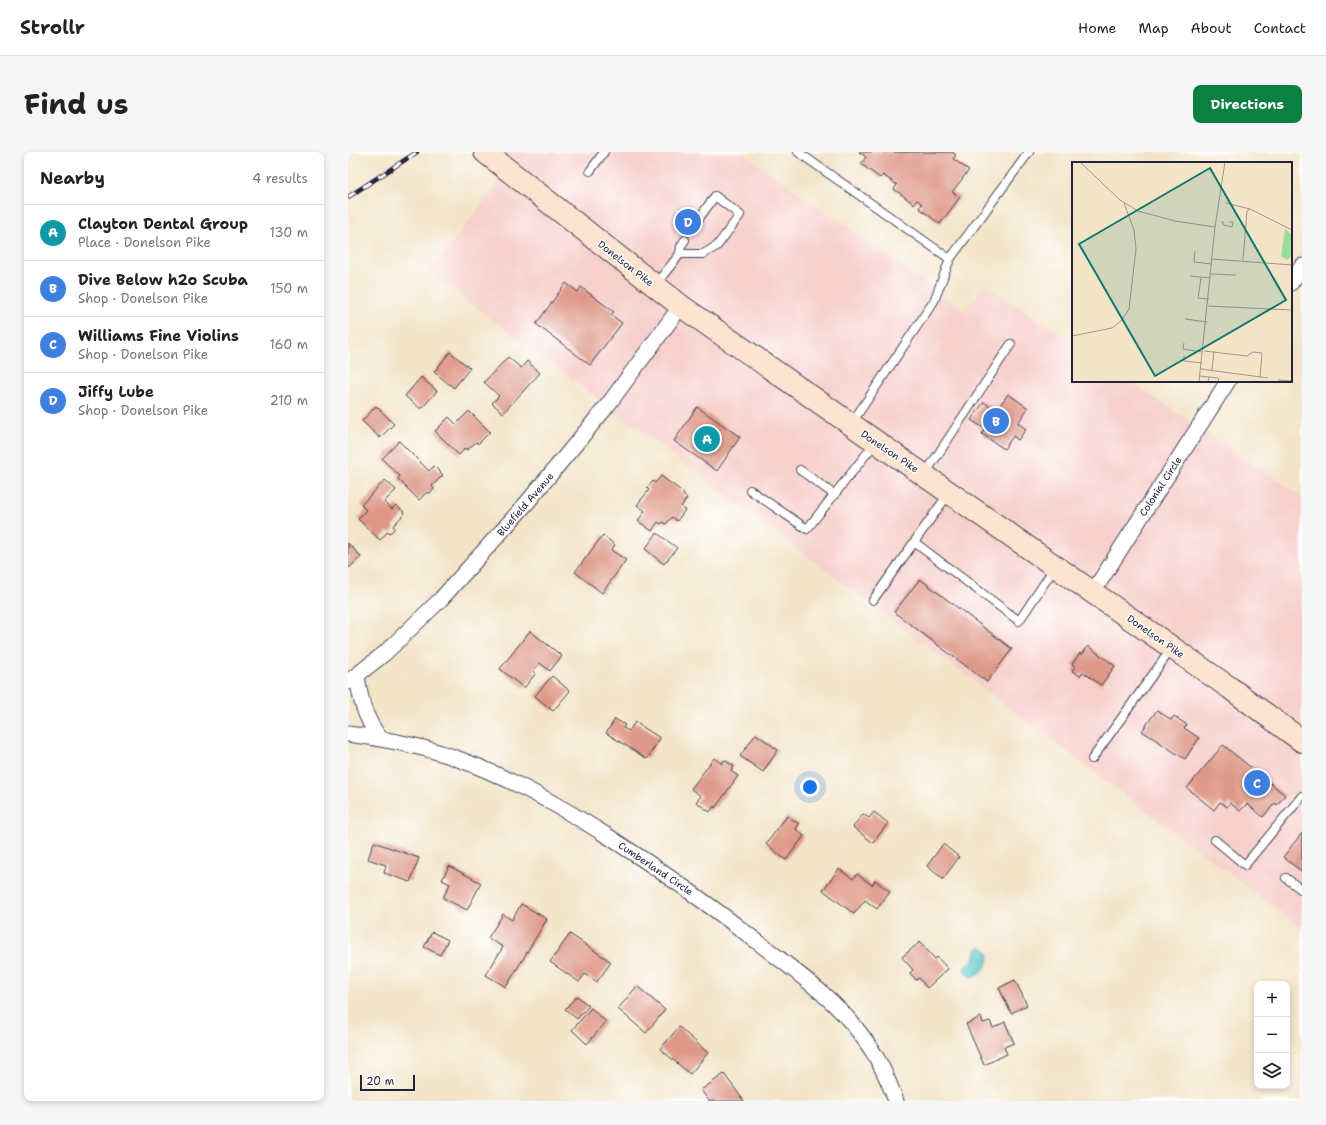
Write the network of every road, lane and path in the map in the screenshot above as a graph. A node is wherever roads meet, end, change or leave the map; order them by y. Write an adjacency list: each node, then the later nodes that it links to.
1 (485, 152): 12 (main road, Donelson Pike)
2 (604, 152): 5 (lane)
3 (798, 152): 9 (lane)
4 (1029, 152): 9 (lane)
5 (590, 171)
6 (700, 217): 8 (lane)
7 (685, 240): 8 (lane)
8 (680, 254): 12 (lane)
9 (950, 259): 16 (lane)
10 (1302, 266): 11 (street)
11 (1292, 281)
12 (655, 286): 13 (main road, Donelson Pike)
13 (681, 306): 16 (main road, Donelson Pike); 28 (street, Bluefield Avenue)
14 (1011, 344): 19 (lane)
15 (1227, 382): 25 (street, Colonial Circle)
16 (850, 424): 17 (main road, Donelson Pike)
17 (876, 441): 19 (main road, Donelson Pike); 22 (lane)
18 (800, 470): 22 (lane)
19 (924, 475): 21 (main road, Donelson Pike)
20 (750, 490): 22 (lane)
21 (949, 492): 23 (lane); 24 (main road, Donelson Pike)
22 (835, 495)
23 (914, 542): 24 (lane); 26 (lane)
24 (1056, 566): 25 (main road, Donelson Pike)
25 (1093, 592): 27 (main road, Donelson Pike)
26 (873, 600)
27 (1172, 648): 31 (main road, Donelson Pike); 32 (lane)
28 (353, 678): 30 (street)
29 (348, 734): 30 (street, Cumberland Circle)
30 (380, 738): 37 (street, Cumberland Circle)
31 (1302, 741)
32 (1092, 759)
33 (1302, 796): 34 (lane)
34 (1215, 840)
35 (1286, 878): 36 (lane)
36 (1302, 890)
37 (896, 1101)

